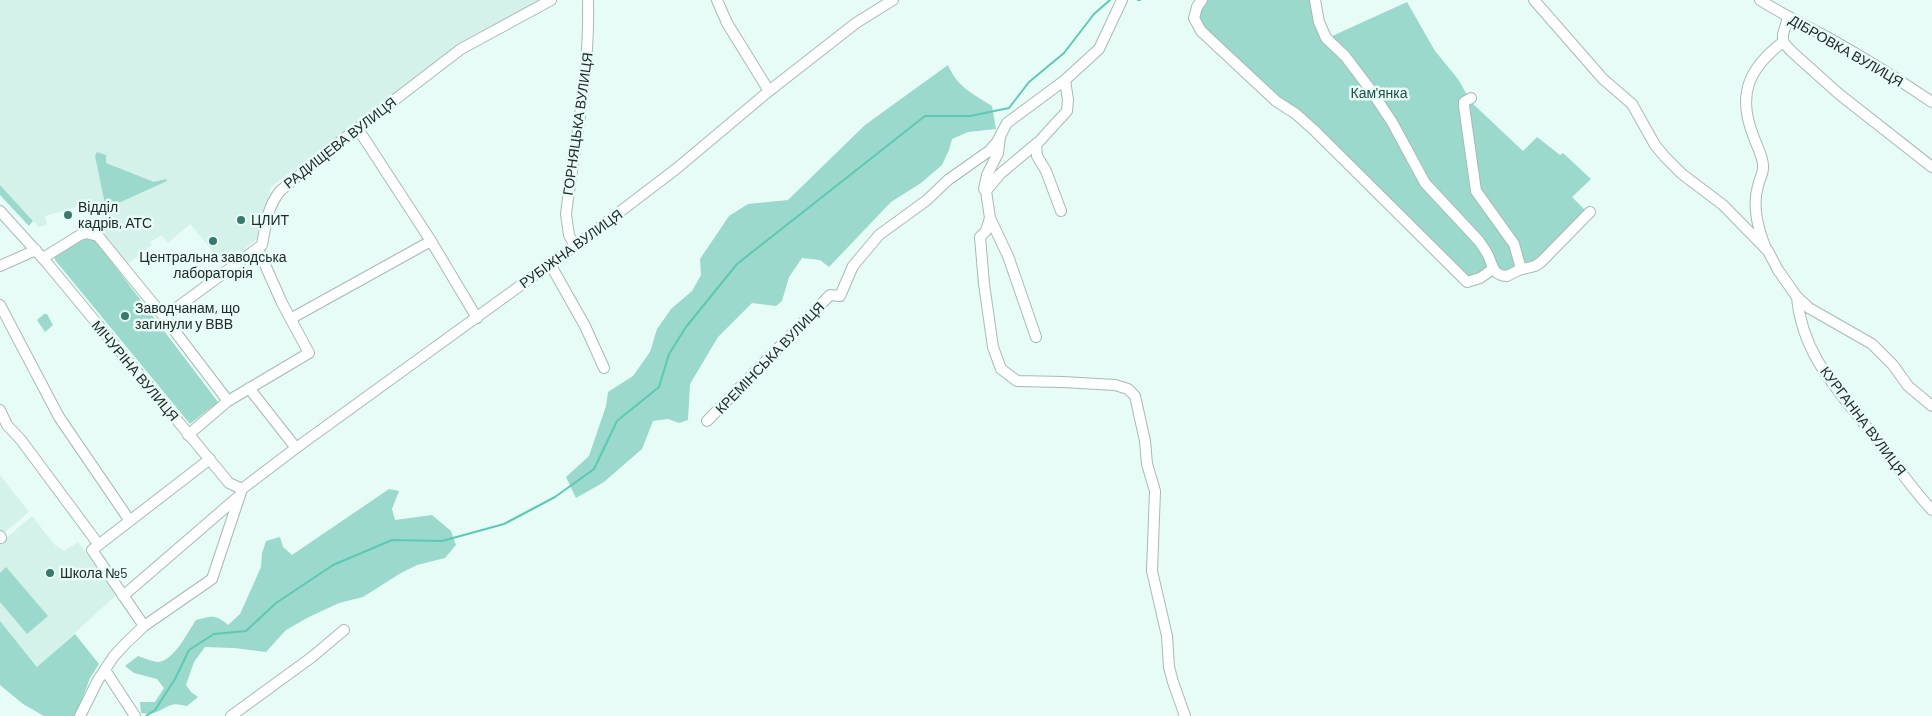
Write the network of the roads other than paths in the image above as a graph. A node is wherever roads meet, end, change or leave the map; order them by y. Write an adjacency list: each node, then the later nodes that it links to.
1 (551, 0): 16 (street, РАДИЩЕВА ВУЛИЦЯ)
2 (588, 0): 26 (street, ГОРНЯЦЬКА ВУЛИЦЯ)
3 (717, 0): 13 (street)
4 (893, 0): 13 (street, РУБІЖНА ВУЛИЦЯ)
5 (1202, 0): 32 (street)
6 (1316, 0): 32 (street)
7 (1534, 0): 28 (street)
8 (1760, 0): 10 (street, ДІБРОВКА ВУЛИЦЯ)
9 (1122, 1): 12 (street, КРЕМІНСЬКА ВУЛИЦЯ)
10 (1788, 18): 11 (street); 15 (street, ДІБРОВКА ВУЛИЦЯ)
11 (1783, 42): 19 (street); 28 (street)
12 (1065, 80): 17 (street, КРЕМІНСЬКА ВУЛИЦЯ); 18 (street, КРЕМІНСЬКА ВУЛИЦЯ)
13 (769, 91): 26 (street, РУБІЖНА ВУЛИЦЯ)
14 (1471, 98): 33 (street)
15 (1932, 102)
16 (358, 129): 25 (street); 27 (street, РАДИЩЕВА ВУЛИЦЯ)
17 (1001, 134): 20 (street, КРЕМІНСЬКА ВУЛИЦЯ); 45 (street, КРЕМІНСЬКА ВУЛИЦЯ)
18 (1037, 143): 20 (street, КРЕМІНСЬКА ВУЛИЦЯ); 22 (street)
19 (1932, 167)
20 (988, 199): 24 (street, КРЕМІНСЬКА ВУЛИЦЯ)
21 (0, 211): 29 (street, МІЧУРІНА ВУЛИЦЯ)
22 (1061, 211)
23 (1590, 212): 33 (street)
24 (990, 218): 39 (street, КРЕМІНСЬКА ВУЛИЦЯ); 60 (street)
25 (431, 241): 37 (street); 38 (street)
26 (576, 246): 30 (street, РУБІЖНА ВУЛИЦЯ)
27 (258, 249): 36 (street); 37 (street)
28 (1768, 252): 34 (street)
29 (40, 254): 31 (street); 36 (street); 46 (street, МІЧУРІНА ВУЛИЦЯ)
30 (550, 264): 38 (street, РУБІЖНА ВУЛИЦЯ); 40 (street)
31 (0, 266)
32 (1493, 269): 33 (street)
33 (1521, 269)
34 (1797, 297): 43 (street); 50 (street, КУРГАННА ВУЛИЦЯ)
35 (0, 305): 51 (street)
36 (164, 317): 42 (street)
37 (292, 318): 41 (street)
38 (477, 318): 47 (street, РУБІЖНА ВУЛИЦЯ)
39 (1036, 337)
40 (604, 368)
41 (249, 388): 42 (street); 47 (street)
42 (228, 401): 46 (street)
43 (1932, 406)
44 (0, 410): 52 (street)
45 (707, 421)
46 (188, 435): 48 (street, МІЧУРІНА ВУЛИЦЯ)
47 (296, 448): 49 (street, РУБІЖНА ВУЛИЦЯ)
48 (210, 459): 49 (street, МІЧУРІНА ВУЛИЦЯ); 51 (street)
49 (241, 492): 53 (street, РУБІЖНА ВУЛИЦЯ); 54 (street)
50 (1932, 510)
51 (130, 521): 52 (street)
52 (99, 545): 53 (street)
53 (123, 596): 54 (street)
54 (144, 626): 56 (street)
55 (344, 630): 59 (street)
56 (105, 670): 57 (street); 58 (street)
57 (80, 716)
58 (135, 716)
59 (231, 716)
60 (1185, 716)

